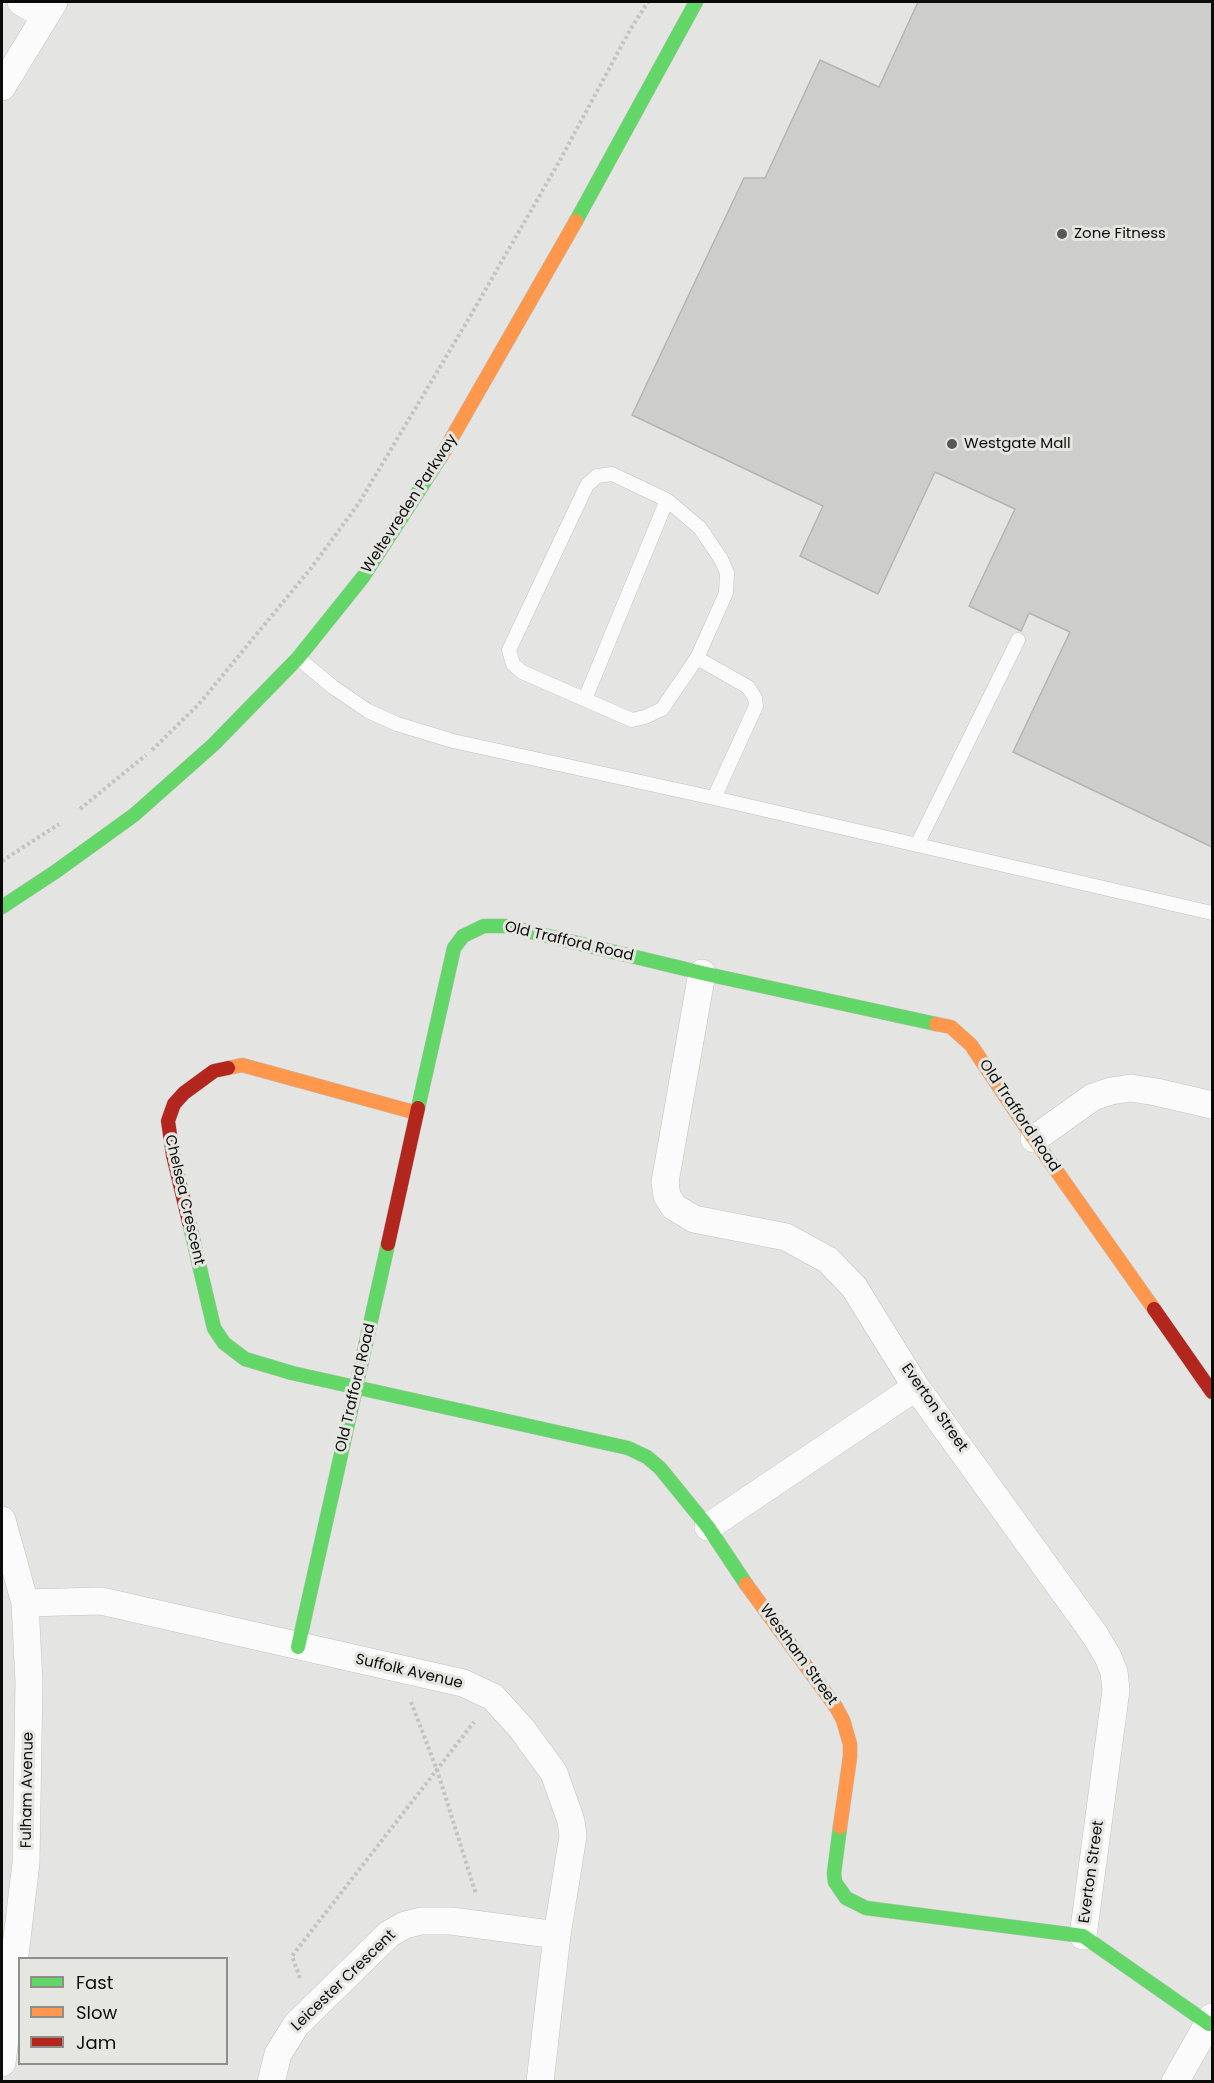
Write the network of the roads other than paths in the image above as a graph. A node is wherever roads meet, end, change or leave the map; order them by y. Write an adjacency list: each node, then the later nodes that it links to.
1 (21, 2): 3 (street)
2 (696, 2): 7 (street, Weltevreden Parkway)
3 (49, 9): 4 (street)
4 (2, 87)
5 (667, 500): 8 (lane); 9 (lane); 9 (lane)
6 (1018, 640): 11 (lane)
7 (298, 658): 10 (lane); 12 (street, Weltevreden Parkway)
8 (697, 658): 9 (lane); 10 (lane)
9 (585, 699)
10 (714, 798): 11 (lane)
11 (917, 845): 13 (lane)
12 (2, 907)
13 (1212, 913)
14 (702, 973): 16 (street, Old Trafford Road); 17 (street, Old Trafford Road); 19 (street, Everton Street)
15 (1212, 1105): 17 (street)
16 (417, 1113): 18 (street, Old Trafford Road); 18 (street, Chelsea Crescent)
17 (1034, 1139): 20 (street, Old Trafford Road)
18 (356, 1387): 22 (street, Westham Street); 24 (street, Old Trafford Road)
19 (916, 1387): 22 (street); 26 (street, Everton Street)
20 (1212, 1392)
21 (2, 1520): 23 (street, Fulham Avenue)
22 (708, 1527): 26 (street, Westham Street)
23 (25, 1603): 24 (street, Suffolk Avenue); 28 (street, Fulham Avenue)
24 (298, 1647): 25 (street, Suffolk Avenue)
25 (557, 1935): 29 (street, Leicester Crescent); 30 (street, Suffolk Avenue)
26 (1083, 1936): 27 (street, Westham Street)
27 (1211, 2020): 31 (street)
28 (2, 2063)
29 (271, 2082)
30 (540, 2082)
31 (1175, 2082)

